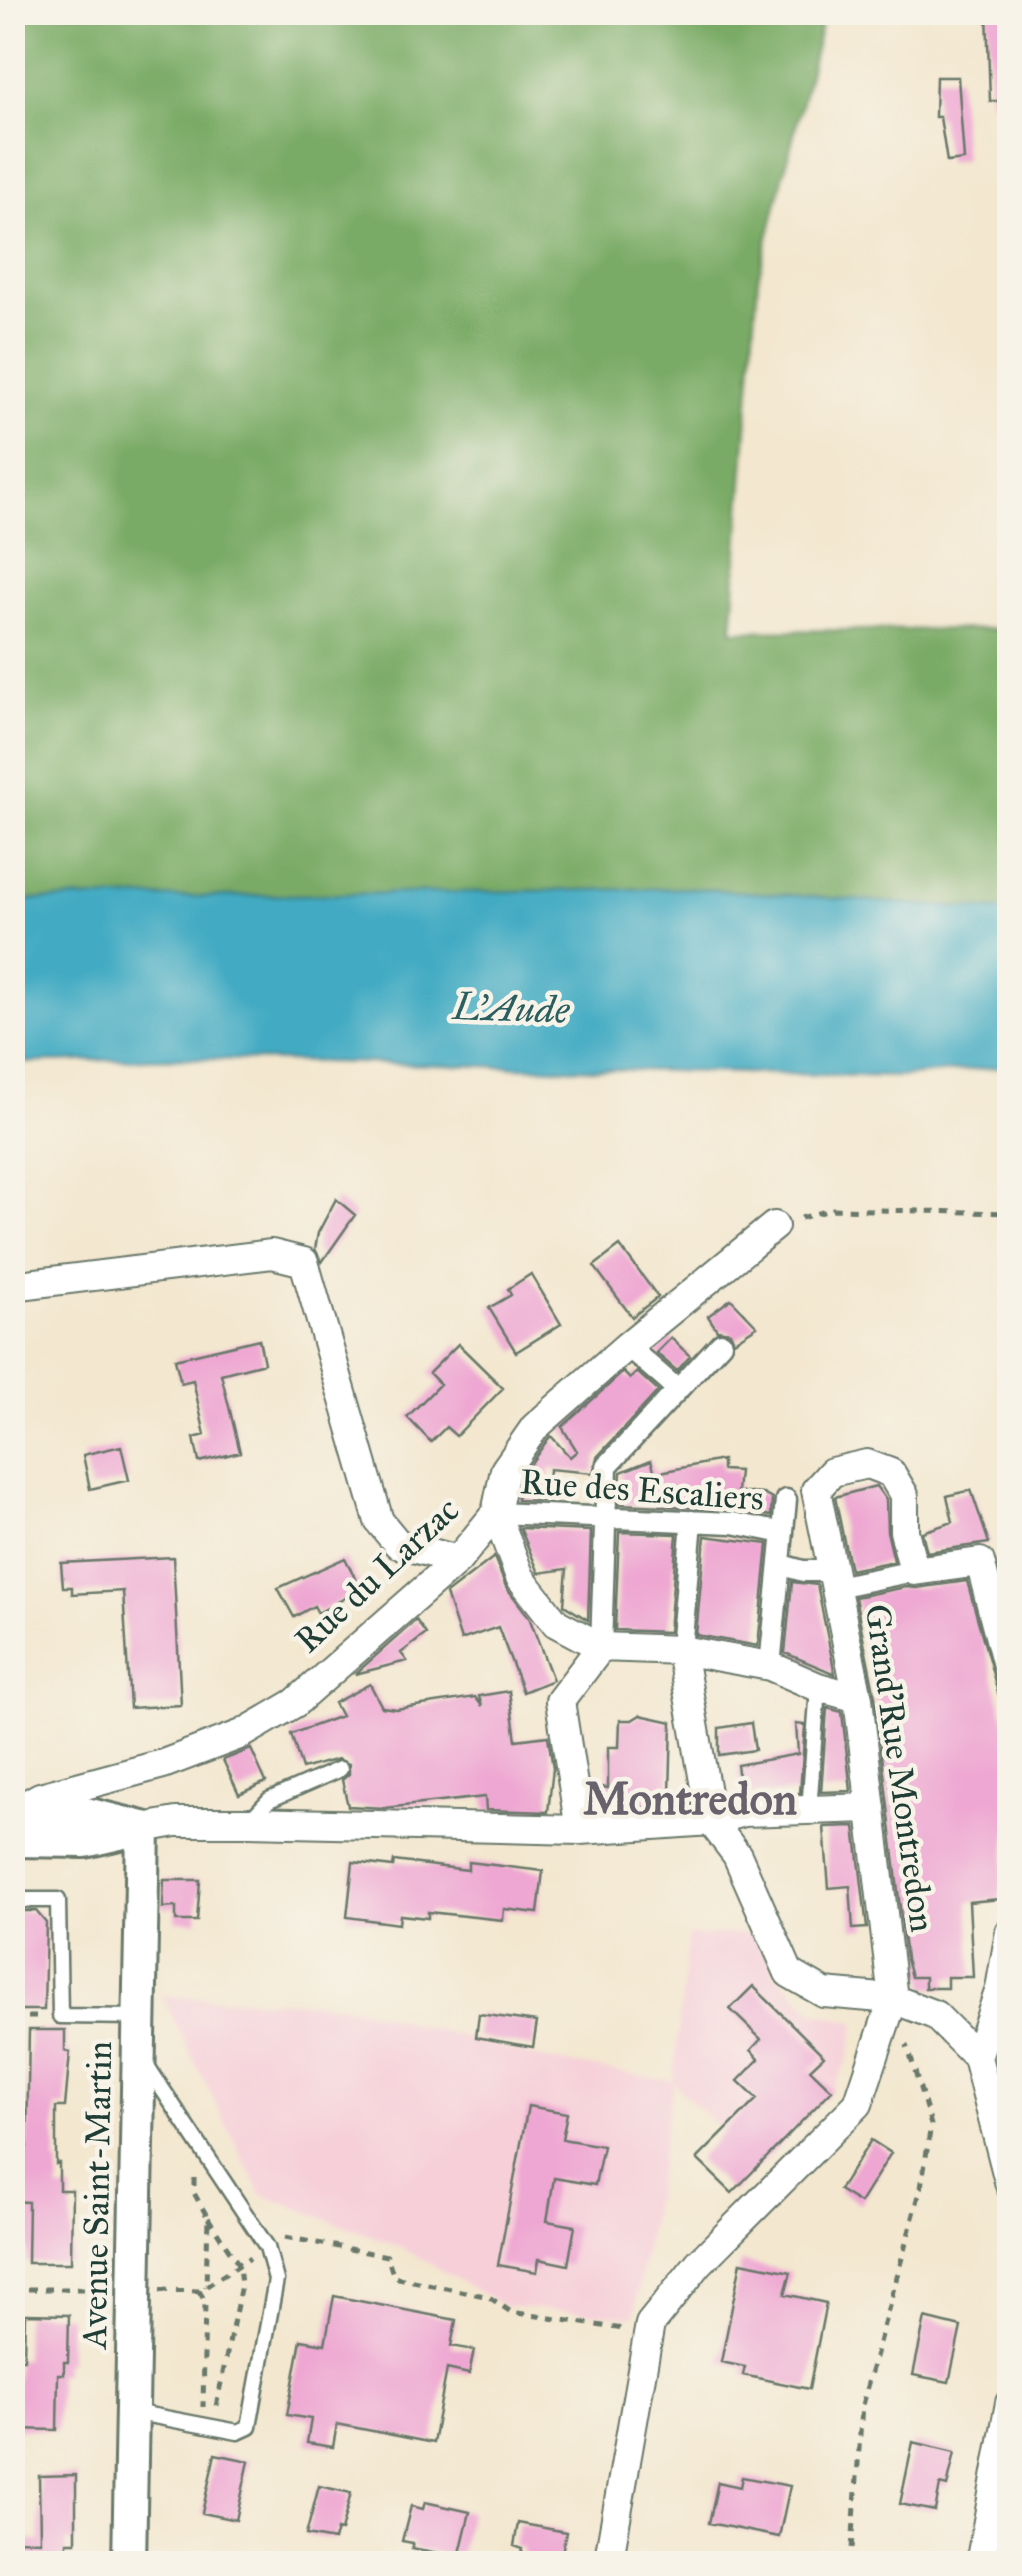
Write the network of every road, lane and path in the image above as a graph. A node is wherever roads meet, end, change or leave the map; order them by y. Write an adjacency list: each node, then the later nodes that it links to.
1 (1010, 1213): 2 (path)
2 (774, 1226): 5 (street, Rue du Larzac)
3 (12, 1286): 12 (street)
4 (721, 1343): 6 (street)
5 (627, 1346): 6 (street); 8 (street, Rue du Larzac)
6 (678, 1390): 9 (street)
7 (786, 1500): 11 (street)
8 (496, 1513): 9 (street, Rue des Escaliers); 12 (street, Rue du Larzac); 16 (street)
9 (604, 1518): 10 (street, Rue des Escaliers); 16 (street)
10 (692, 1521): 11 (street, Rue des Escaliers); 17 (street)
11 (783, 1532): 13 (street)
12 (458, 1560): 27 (street, Rue du Larzac)
13 (782, 1566): 15 (street); 18 (street)
14 (914, 1571): 15 (street); 15 (street, Grand'Rue Montredon); 19 (street)
15 (833, 1579): 21 (street, Grand'Rue Montredon)
16 (601, 1647): 17 (street); 29 (street)
17 (681, 1650): 18 (street); 25 (street)
18 (770, 1666): 20 (street)
19 (1010, 1677)
20 (818, 1687): 21 (street); 24 (lane)
21 (858, 1698): 23 (street, Grand'Rue Montredon)
22 (340, 1769): 26 (lane)
23 (870, 1808): 24 (street); 32 (street, Grand'Rue Montredon)
24 (808, 1811): 25 (street)
25 (711, 1821): 29 (street); 32 (street)
26 (249, 1822): 28 (street); 29 (street)
27 (14, 1825): 28 (street)
28 (143, 1828): 33 (street, Avenue Saint-Martin)
29 (580, 1830)
30 (12, 1900): 33 (lane)
31 (1010, 1932): 35 (street)
32 (894, 1999): 35 (street); 42 (street); 50 (path)
33 (140, 2018): 34 (street, Avenue Saint-Martin)
34 (140, 2054): 39 (lane); 45 (street, Avenue Saint-Martin)
35 (977, 2057): 37 (street)
36 (195, 2174): 38 (path)
37 (1010, 2185)
38 (208, 2218): 40 (path); 44 (path)
39 (267, 2247): 42 (path); 46 (lane)
40 (206, 2287)
41 (199, 2291): 44 (path)
42 (649, 2333): 49 (street)
43 (1010, 2403): 47 (street)
44 (203, 2405): 46 (path)
45 (133, 2412): 46 (lane); 48 (street, Avenue Saint-Martin)
46 (202, 2426)
47 (1003, 2477): 51 (street)
48 (129, 2564)
49 (608, 2564)
50 (851, 2564)
51 (980, 2564)

